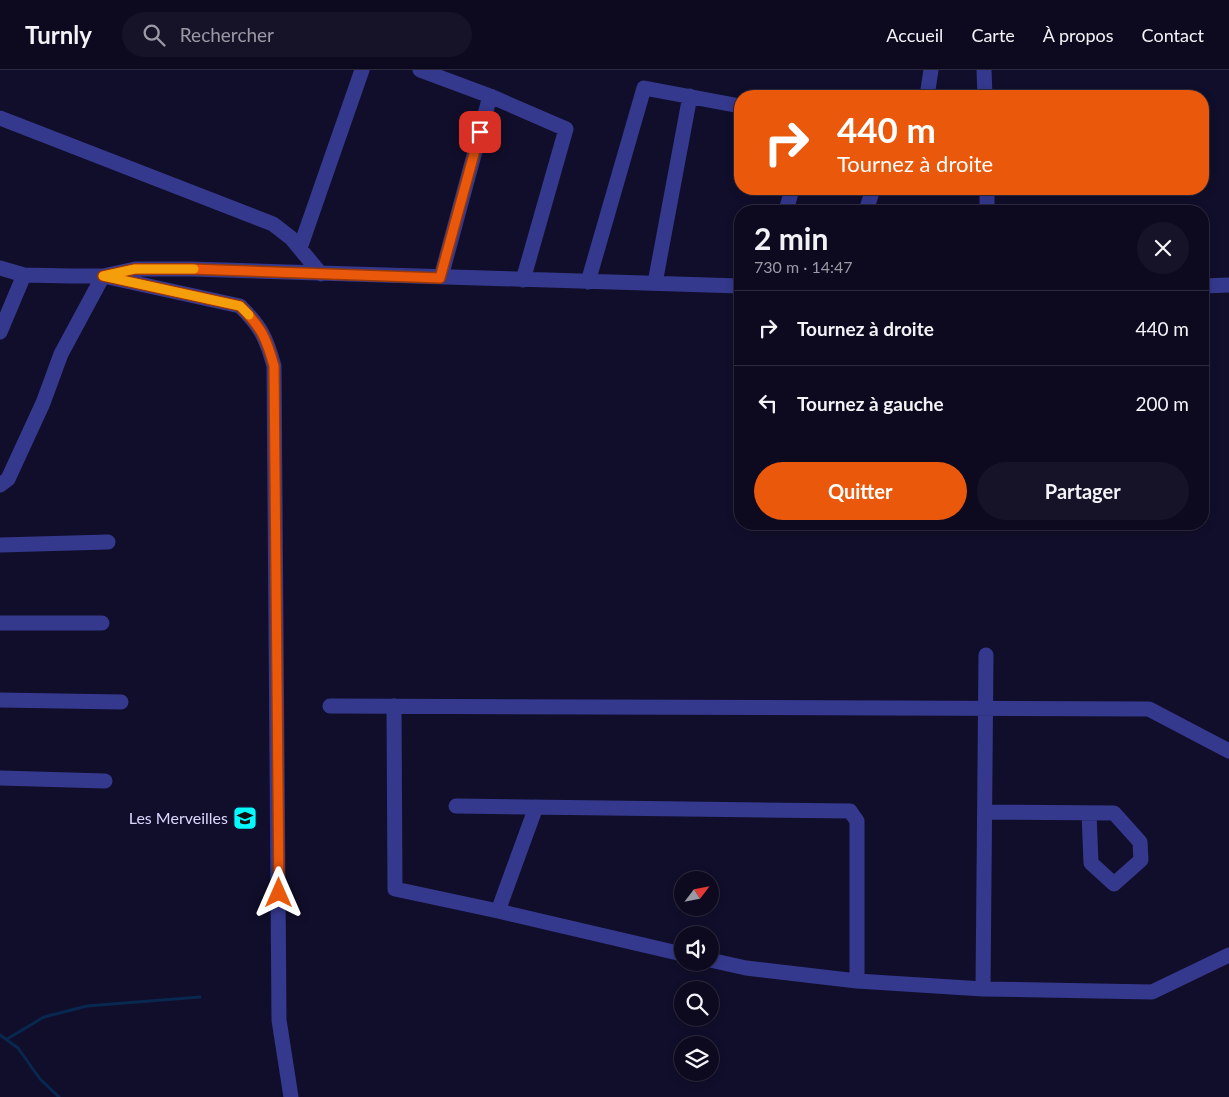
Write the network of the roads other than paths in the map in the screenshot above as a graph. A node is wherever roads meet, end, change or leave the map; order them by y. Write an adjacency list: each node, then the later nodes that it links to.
1 (362, 70): 11 (street)
2 (420, 70): 7 (street)
3 (931, 70): 5 (street)
4 (984, 70): 6 (street)
5 (928, 90)
6 (984, 90)
7 (490, 96): 16 (street); 17 (street)
8 (690, 96): 9 (street); 18 (street); 19 (street)
9 (734, 105)
10 (0, 118): 11 (street)
11 (300, 248): 13 (street)
12 (0, 268): 14 (street)
13 (321, 274): 15 (street); 16 (street)
14 (24, 275): 15 (street); 23 (street)
15 (103, 276): 24 (street); 48 (street)
16 (440, 278): 17 (street)
17 (523, 280): 18 (street)
18 (588, 282): 19 (street)
19 (655, 283): 21 (street)
20 (1229, 285): 22 (street)
21 (734, 286)
22 (1209, 286)
23 (0, 332)
24 (0, 485)
25 (108, 542): 26 (street)
26 (0, 545)
27 (0, 623): 28 (street)
28 (102, 623)
29 (986, 655): 34 (street)
30 (0, 700): 31 (street)
31 (120, 702)
32 (330, 706): 33 (street)
33 (394, 706): 34 (street); 42 (street)
34 (986, 707): 35 (street); 40 (street)
35 (1229, 751)
36 (0, 778): 37 (street)
37 (105, 781)
38 (456, 806): 39 (street)
39 (536, 807): 42 (street); 46 (street)
40 (986, 812): 41 (street); 47 (street)
41 (1089, 813): 41 (street)
42 (498, 911): 43 (street)
43 (674, 952)
44 (1229, 955): 47 (street)
45 (719, 962): 46 (street)
46 (857, 981): 47 (street)
47 (983, 989)
48 (290, 1097)

